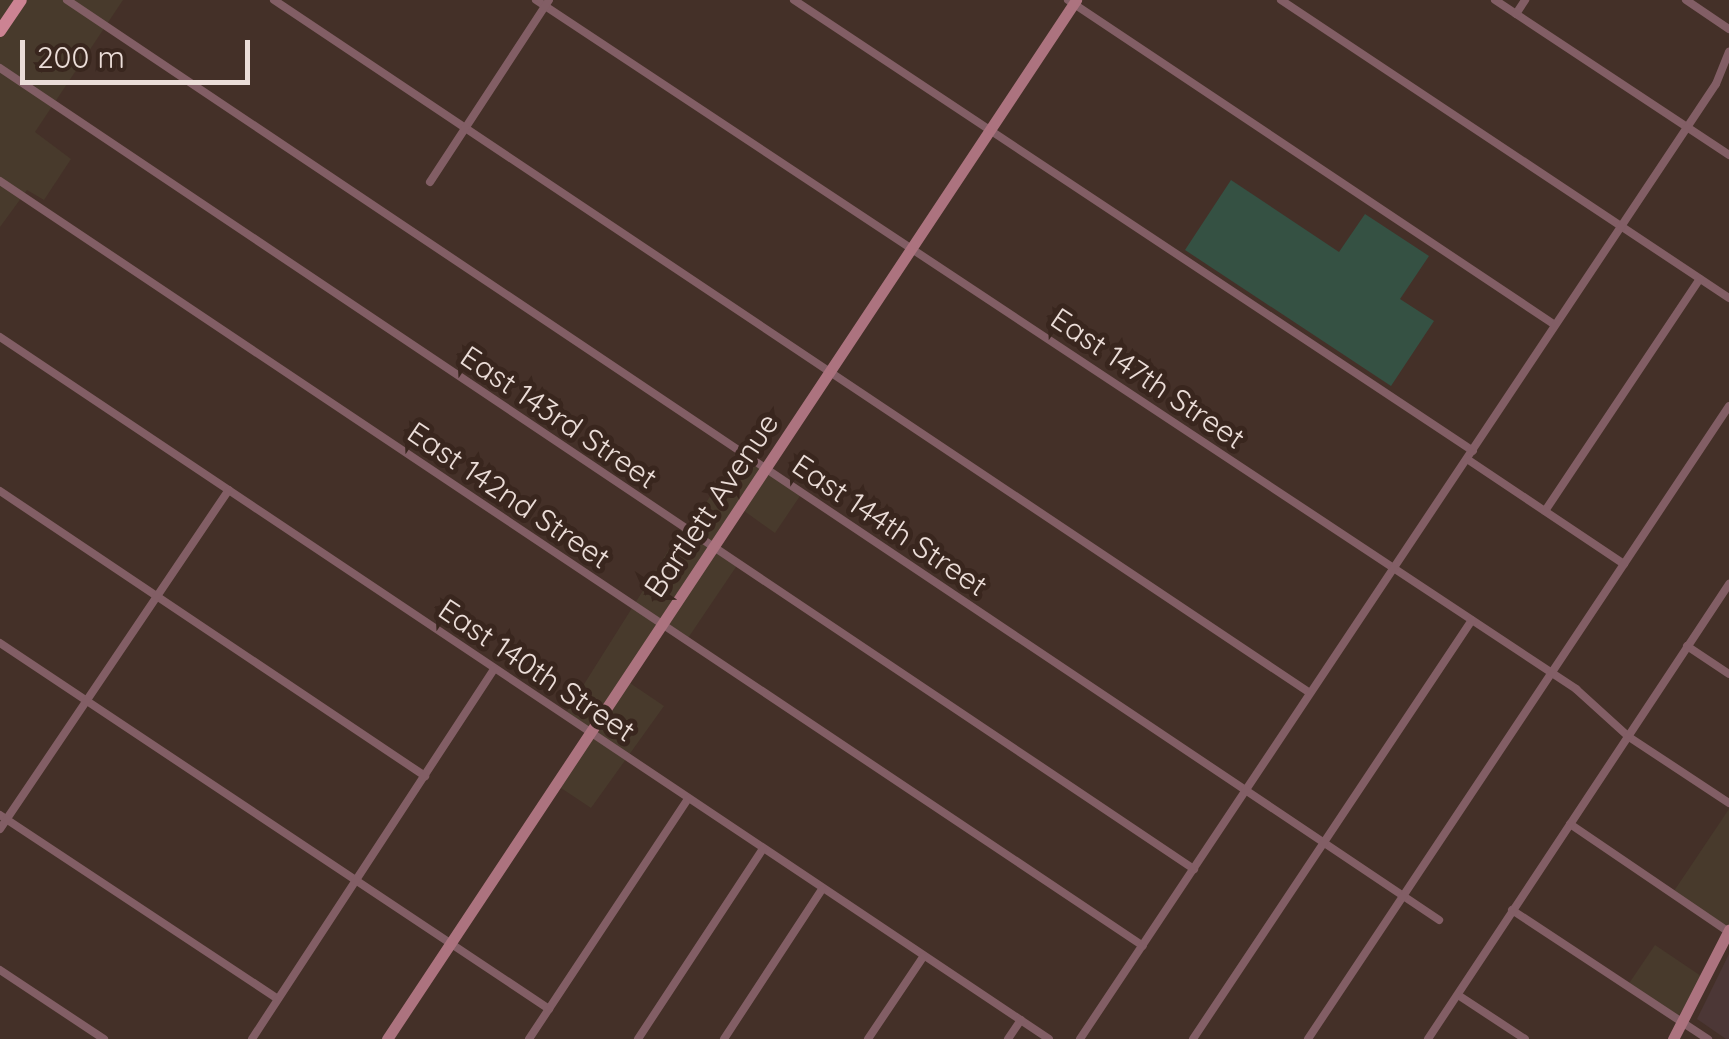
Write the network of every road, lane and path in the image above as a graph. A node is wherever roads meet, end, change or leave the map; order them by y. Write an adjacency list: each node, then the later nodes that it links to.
1 (21, 0): 14 (main road)
2 (67, 0): 32 (street, East 144th Street)
3 (274, 0): 18 (street)
4 (536, 0): 11 (street, East 147th Street)
5 (794, 0): 19 (street)
6 (1281, 0): 23 (street)
7 (1495, 0): 12 (street)
8 (1525, 0): 12 (street)
9 (1686, 0): 13 (street)
10 (1073, 1): 19 (street, Bartlett Avenue); 27 (street)
11 (547, 3): 18 (street); 24 (street, East 147th Street)
12 (1516, 14): 17 (street)
13 (1729, 29)
14 (0, 31)
15 (1729, 50): 17 (street)
16 (0, 68): 36 (street, East 143rd Street)
17 (1686, 126): 20 (street); 23 (street)
18 (466, 128): 22 (street); 29 (street)
19 (990, 131): 24 (street, Bartlett Avenue); 31 (street)
20 (1729, 155)
21 (0, 182): 42 (street, East 142nd Street)
22 (430, 182)
23 (1621, 226): 25 (street); 27 (street)
24 (912, 248): 29 (street, Bartlett Avenue); 38 (street, East 147th Street)
25 (1700, 279): 26 (street); 35 (street)
26 (1729, 298)
27 (1554, 325): 31 (street)
28 (0, 337): 33 (street, East 140th Street)
29 (829, 372): 32 (street, Bartlett Avenue); 48 (street)
30 (1729, 406): 37 (street)
31 (1470, 455): 35 (street); 38 (street)
32 (766, 468): 36 (street, Bartlett Avenue); 53 (street, East 144th Street)
33 (228, 490): 40 (street); 45 (street, East 140th Street)
34 (0, 491): 40 (street)
35 (1545, 511): 37 (street)
36 (713, 547): 42 (street, Bartlett Avenue); 61 (street, East 143rd Street)
37 (1624, 564): 46 (street)
38 (1393, 568): 41 (street, East 147th Street); 48 (street)
39 (1729, 584): 44 (street)
40 (156, 598): 49 (street); 52 (street)
41 (1472, 620): 46 (street, East 147th Street); 59 (street)
42 (661, 624): 50 (street, Bartlett Avenue); 69 (street, East 142nd Street)
43 (0, 643): 49 (street)
44 (1687, 646): 47 (street); 51 (street)
45 (494, 668): 50 (street, East 140th Street); 52 (street)
46 (1551, 673): 51 (street, East 147th Street); 64 (street)
47 (1729, 674)
48 (1310, 693): 53 (street)
49 (86, 701): 56 (street); 62 (street)
50 (588, 732): 54 (street, East 140th Street); 68 (street, Bartlett Avenue)
51 (1629, 737): 55 (street, East 147th Street); 57 (street)
52 (425, 776): 62 (street)
53 (1244, 790): 59 (street, East 144th Street); 61 (street)
54 (688, 799): 60 (street, East 140th Street); 74 (street)
55 (1729, 803)
56 (3, 817): 58 (street); 73 (street)
57 (1570, 824): 65 (street); 67 (street)
58 (0, 829)
59 (1324, 842): 64 (street, East 144th Street); 87 (street)
60 (762, 849): 63 (street, East 140th Street); 81 (street)
61 (1194, 869): 69 (street)
62 (356, 881): 68 (street); 73 (street)
63 (822, 889): 70 (street, East 140th Street); 82 (street)
64 (1404, 896): 66 (street, East 144th Street); 88 (street)
65 (1512, 910): 72 (street); 76 (street)
66 (1439, 920)
67 (1729, 931): 76 (street)
68 (450, 943): 74 (street); 79 (street, Bartlett Avenue)
69 (1143, 946): 86 (street)
70 (922, 957): 75 (street, East 140th Street); 83 (street)
71 (0, 970): 77 (street)
72 (1458, 995): 89 (street); 90 (street)
73 (278, 1000): 78 (street)
74 (549, 1010): 80 (street)
75 (1020, 1020): 84 (street); 85 (street, East 140th Street)
76 (1682, 1022): 91 (street); 92 (street)
77 (104, 1039)
78 (252, 1039)
79 (387, 1039)
80 (529, 1039)
81 (638, 1039)
82 (724, 1039)
83 (868, 1039)
84 (1008, 1039)
85 (1049, 1039)
86 (1080, 1039)
87 (1193, 1039)
88 (1308, 1039)
89 (1428, 1039)
90 (1525, 1039)
91 (1673, 1039)
92 (1708, 1039)

